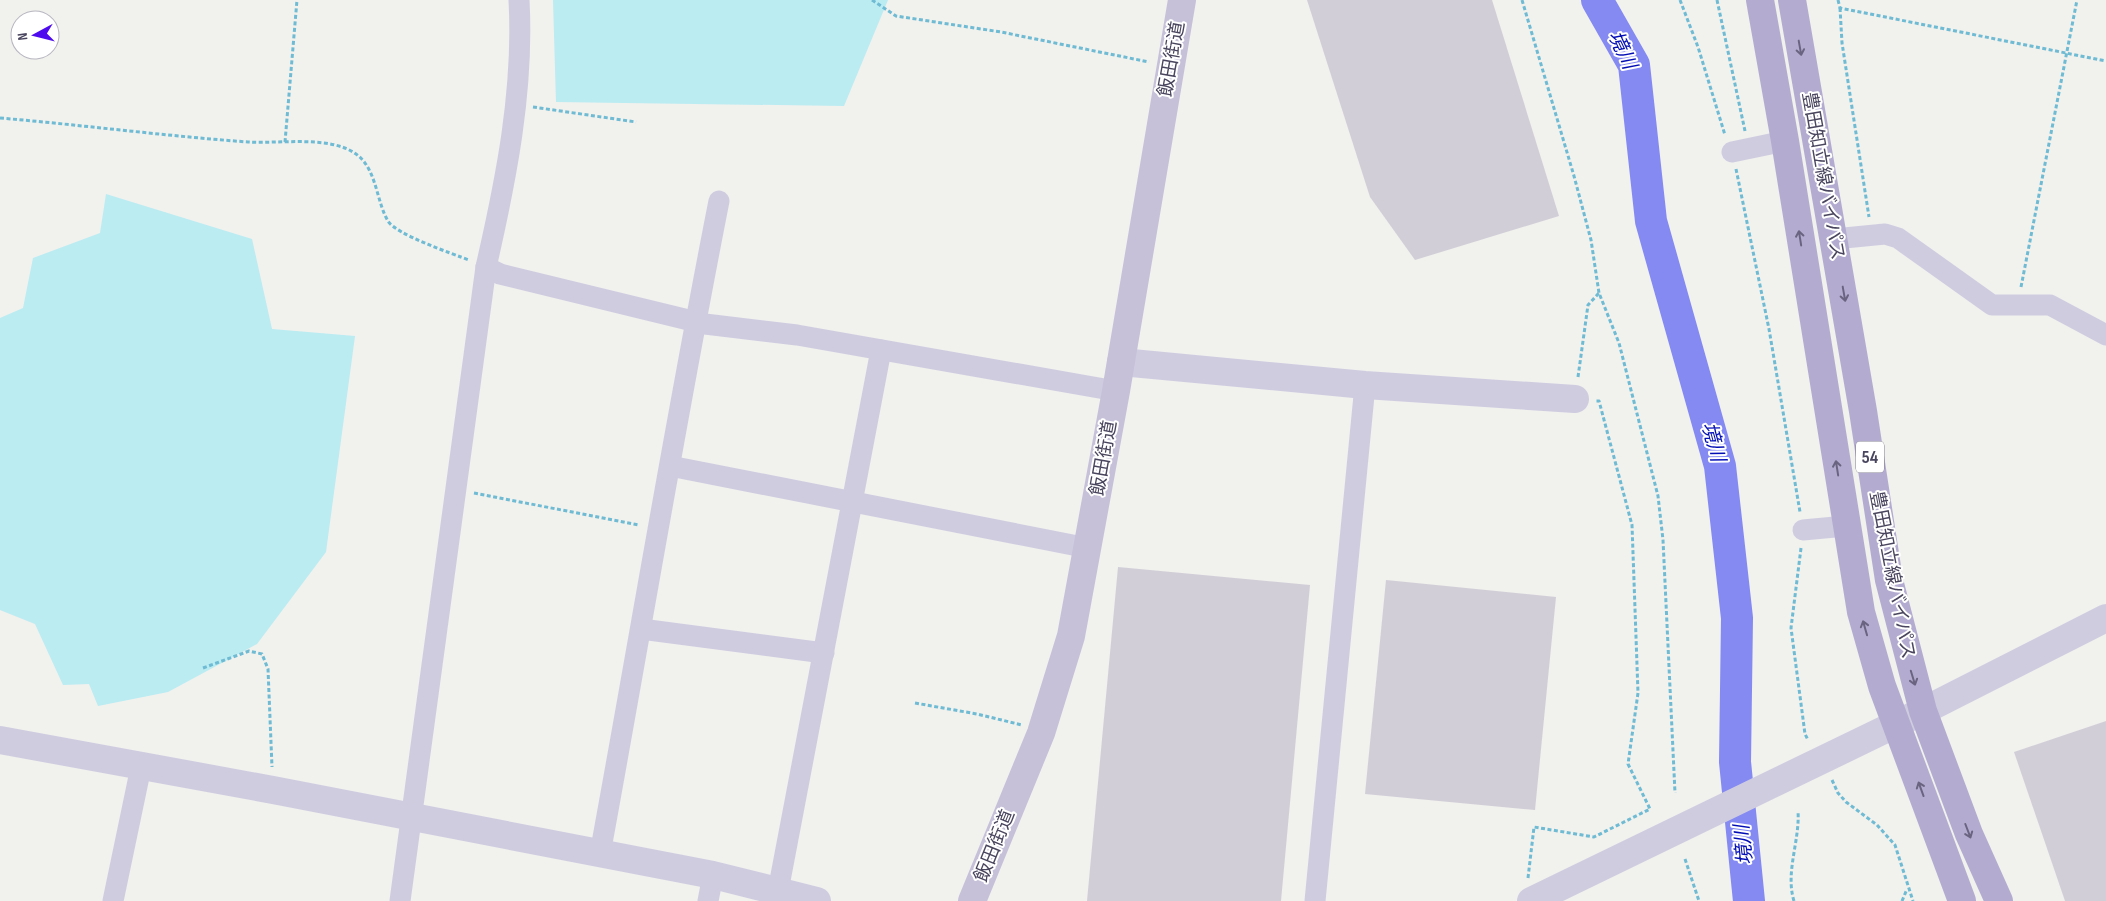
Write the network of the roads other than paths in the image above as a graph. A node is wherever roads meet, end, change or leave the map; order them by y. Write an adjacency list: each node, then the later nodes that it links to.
1 (519, 0): 9 (street)
2 (1182, 0): 13 (main road, 飯田街道)
3 (1760, 0): 5 (main road, 豊田知立線バイパス / 54)
4 (1792, 0): 8 (main road, 豊田知立線バイパス / 54, one-way to 8)
5 (1785, 141): 6 (street); 19 (main road, 豊田知立線バイパス / 54, one-way to 5)
6 (1740, 150)
7 (719, 201): 10 (street)
8 (1834, 239): 11 (street); 25 (main road, 豊田知立線バイパス / 54, one-way to 25)
9 (486, 267): 10 (street); 29 (street)
10 (696, 320): 12 (street); 17 (street)
11 (2106, 335)
12 (882, 350): 15 (street); 18 (street)
13 (1121, 362): 14 (street); 15 (main road, 飯田街道)
14 (1365, 385): 16 (street); 38 (street)
15 (1116, 391): 21 (main road, 飯田街道)
16 (1575, 399)
17 (670, 466): 18 (street); 23 (street)
18 (853, 502): 21 (street); 24 (street)
19 (1846, 526): 20 (street); 26 (main road, 豊田知立線バイパス / 54, one-way to 19)
20 (1803, 530)
21 (1088, 548): 37 (main road, 飯田街道)
22 (2106, 618): 25 (street)
23 (641, 629): 24 (street); 30 (street)
24 (824, 653): 32 (street)
25 (1923, 712): 26 (street); 40 (main road, 豊田知立線バイパス / 54, one-way to 40)
26 (1896, 724): 33 (street); 39 (main road, 豊田知立線バイパス / 54, one-way to 26)
27 (0, 740): 28 (street)
28 (141, 767): 29 (street); 34 (street)
29 (413, 817): 30 (street); 35 (street)
30 (600, 854): 31 (street)
31 (710, 888): 32 (street)
32 (778, 891): 36 (street)
33 (1529, 893)
34 (113, 901)
35 (400, 901)
36 (817, 901)
37 (972, 901)
38 (1314, 901)
39 (1962, 901)
40 (1999, 901)

